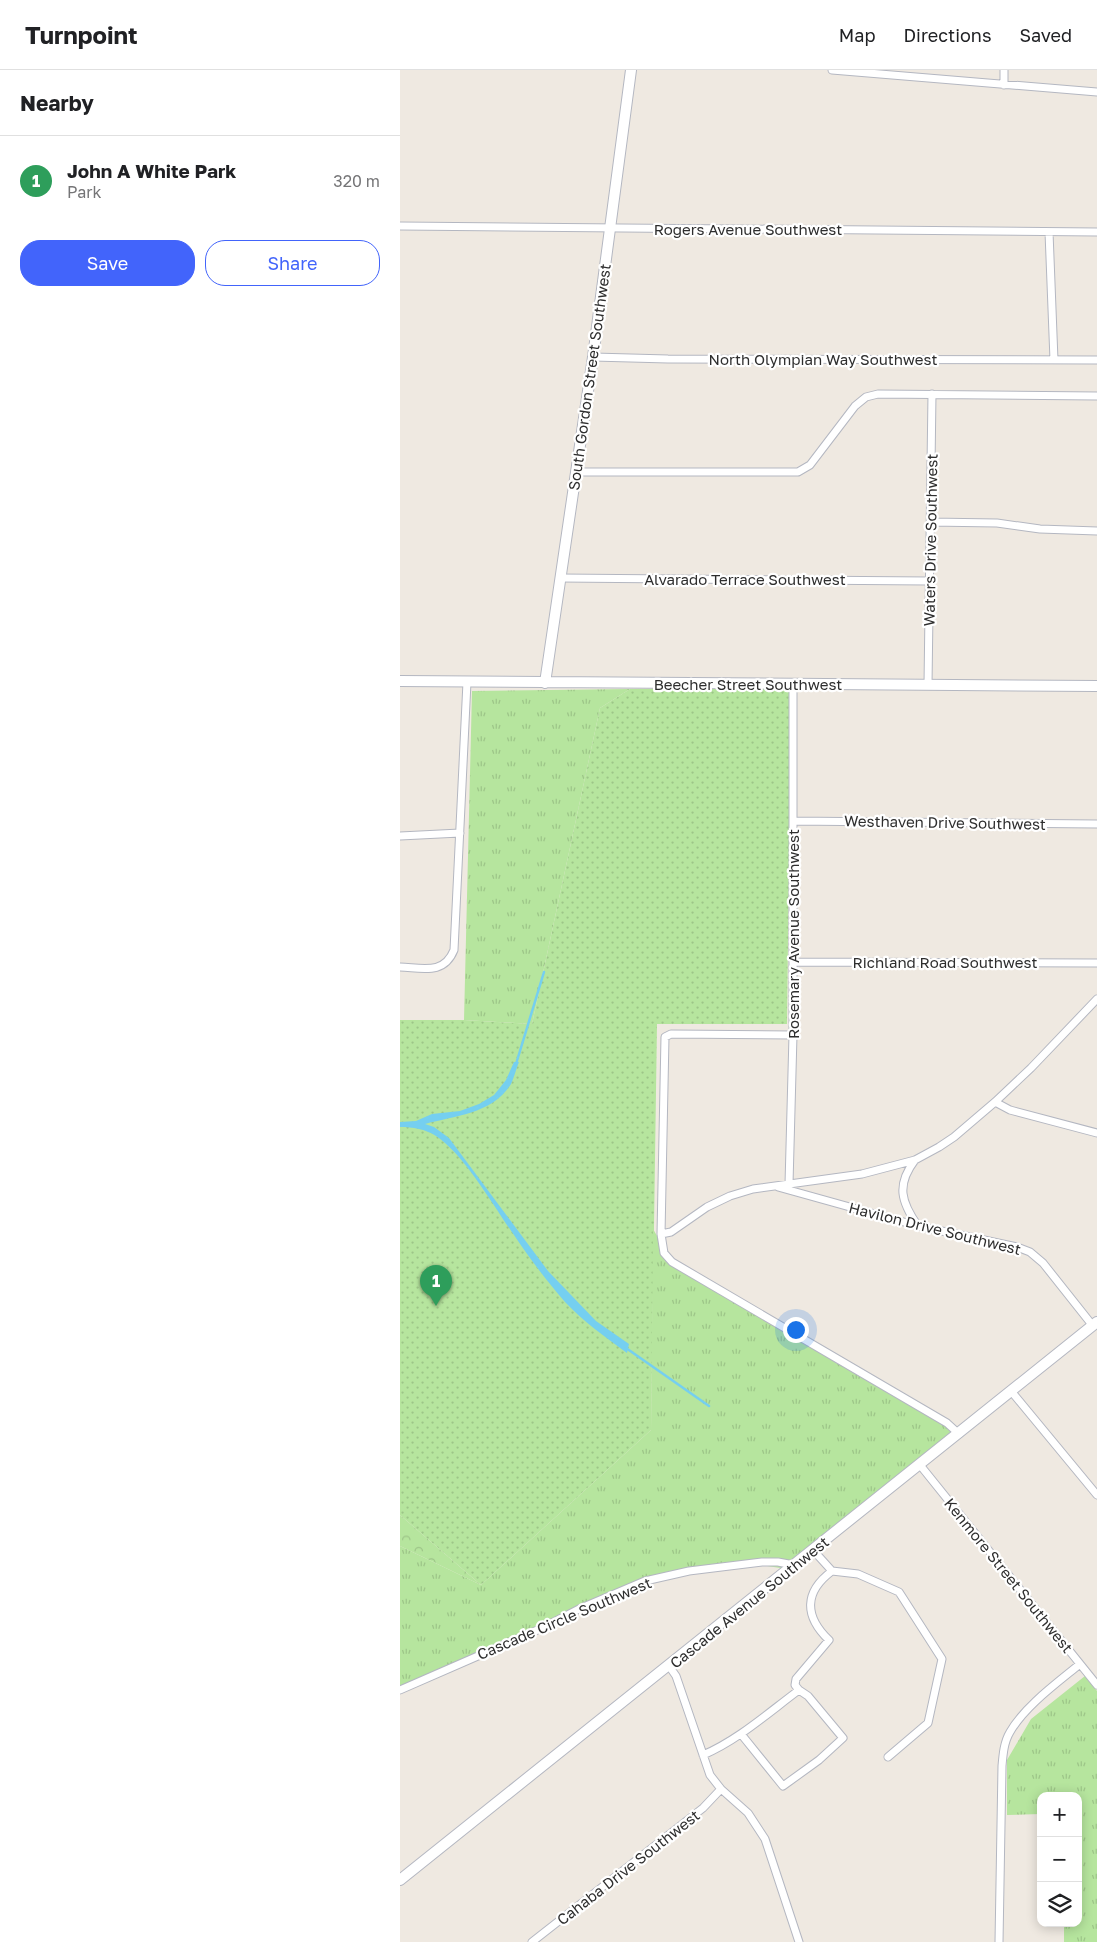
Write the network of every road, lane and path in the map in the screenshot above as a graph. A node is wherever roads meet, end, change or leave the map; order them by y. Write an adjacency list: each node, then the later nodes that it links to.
1 (631, 70): 7 (street, South Gordon Street Southwest)
2 (832, 70): 4 (street)
3 (1004, 70): 4 (street)
4 (1004, 85): 5 (street)
5 (1097, 92)
6 (400, 226): 7 (street, Rogers Avenue Southwest)
7 (610, 228): 8 (street, Rogers Avenue Southwest); 10 (street, South Gordon Street Southwest)
8 (1050, 232): 9 (street, Rogers Avenue Southwest); 11 (street)
9 (1097, 232)
10 (592, 358): 11 (street, North Olympian Way Southwest); 15 (street, South Gordon Street Southwest)
11 (1054, 360): 12 (street, North Olympian Way Southwest)
12 (1097, 360)
13 (932, 394): 14 (street); 15 (street); 16 (street, Waters Drive Southwest)
14 (1097, 396)
15 (576, 472): 18 (street, South Gordon Street Southwest)
16 (930, 522): 17 (street); 19 (street, Waters Drive Southwest)
17 (1097, 531)
18 (560, 578): 19 (street, Alvarado Terrace Southwest); 22 (street, South Gordon Street Southwest)
19 (929, 580): 24 (street, Waters Drive Southwest)
20 (400, 681): 21 (street, Beecher Street Southwest)
21 (467, 682): 22 (street, Beecher Street Southwest); 28 (street)
22 (545, 683): 23 (street, Beecher Street Southwest)
23 (793, 685): 24 (street, Beecher Street Southwest); 26 (street, Rosemary Avenue Southwest)
24 (928, 685): 25 (street, Beecher Street Southwest)
25 (1097, 686)
26 (793, 821): 27 (street, Westhaven Drive Southwest); 30 (street, Rosemary Avenue Southwest)
27 (1097, 824)
28 (460, 834): 29 (street); 32 (street)
29 (400, 836)
30 (793, 962): 31 (street, Richland Road Southwest); 34 (street, Rosemary Avenue Southwest)
31 (1097, 963)
32 (400, 967)
33 (1097, 1000): 35 (street)
34 (793, 1035): 38 (street, Rosemary Avenue Southwest); 41 (street)
35 (995, 1102): 36 (street); 37 (street)
36 (1097, 1132)
37 (915, 1160): 38 (street); 40 (street)
38 (789, 1184): 39 (street)
39 (775, 1186): 40 (street, Havilon Drive Southwest); 41 (street)
40 (918, 1226): 42 (street, Havilon Drive Southwest)
41 (661, 1234): 44 (street)
42 (1095, 1324): 43 (street, Cascade Avenue Southwest)
43 (1011, 1391): 44 (street, Cascade Avenue Southwest); 46 (street)
44 (959, 1434): 45 (street, Cascade Avenue Southwest)
45 (920, 1465): 47 (street, Cascade Avenue Southwest); 50 (street, Kenmore Street Southwest)
46 (1097, 1495)
47 (814, 1550): 48 (street, Cascade Avenue Southwest); 49 (street)
48 (794, 1566): 51 (street, Cascade Avenue Southwest); 53 (street, Cascade Circle Southwest)
49 (832, 1571): 54 (street); 57 (street)
50 (1080, 1664): 52 (street, Kenmore Street Southwest); 62 (street)
51 (669, 1666): 56 (street); 59 (street, Cascade Avenue Southwest)
52 (1097, 1685)
53 (400, 1690)
54 (799, 1690): 55 (street); 55 (street)
55 (740, 1734): 56 (street)
56 (702, 1755): 58 (street)
57 (888, 1757)
58 (721, 1789): 60 (street, Cahaba Drive Southwest); 61 (street)
59 (400, 1880)
60 (532, 1942)
61 (799, 1942)
62 (999, 1942)

